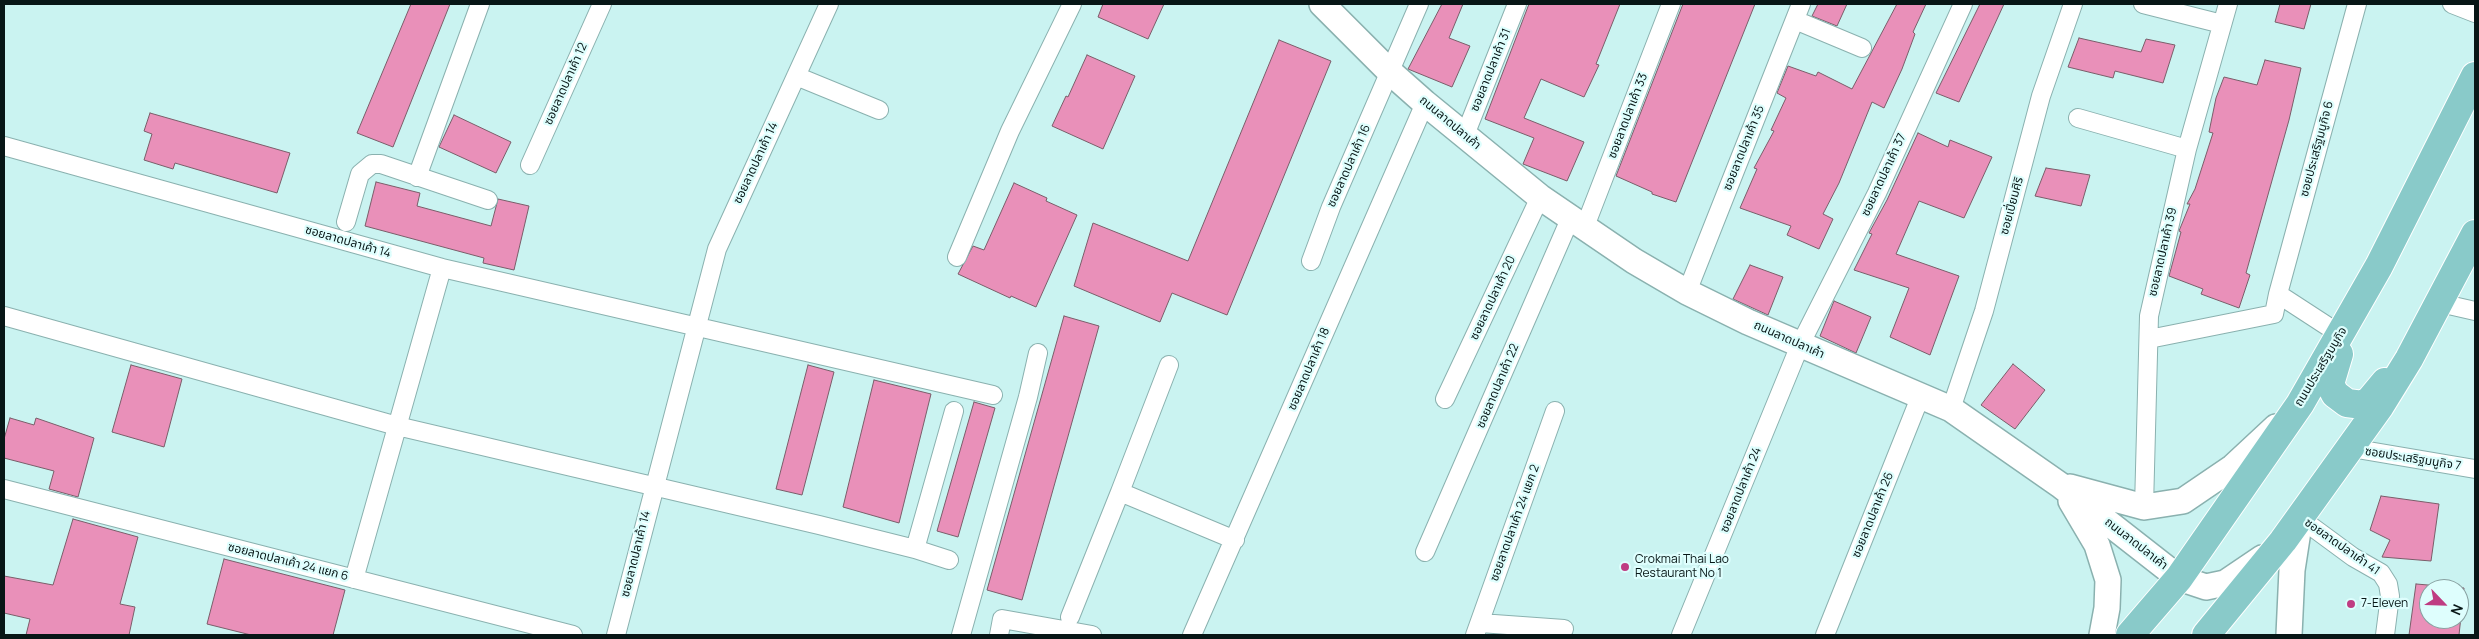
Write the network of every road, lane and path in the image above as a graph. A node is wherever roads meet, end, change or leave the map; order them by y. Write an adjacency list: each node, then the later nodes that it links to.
1 (480, 4): 30 (street)
2 (602, 4): 29 (street, ซอยลาดปลาเค้า 12)
3 (829, 4): 21 (street, ซอยลาดปลาเค้า 14)
4 (1072, 4): 36 (street)
5 (1322, 4): 20 (main road, ถนนลาดปลาเค้า)
6 (1419, 4): 20 (street, ซอยลาดปลาเค้า 16)
7 (1518, 4): 26 (street, ซอยลาดปลาเค้า 31)
8 (1671, 4): 34 (street, ซอยลาดปลาเค้า 33)
9 (1802, 4): 17 (street, ซอยลาดปลาเค้า 35)
10 (1963, 4): 48 (street, ซอยลาดปลาเค้า 37)
11 (2074, 4): 55 (street, ซอยเปี่ยมศิริ)
12 (2143, 4): 18 (street)
13 (2228, 4): 18 (street, ซอยลาดปลาเค้า 39)
14 (2357, 4): 41 (street, ซอยประเสริฐมนูกิจ 6)
15 (2452, 4): 16 (street)
16 (2475, 13)
17 (1795, 20): 19 (street); 40 (street, ซอยลาดปลาเค้า 35)
18 (2222, 24): 28 (street, ซอยลาดปลาเค้า 39)
19 (1862, 48)
20 (1390, 72): 23 (main road, ถนนลาดปลาเค้า); 37 (street, ซอยลาดปลาเค้า 16)
21 (796, 76): 24 (street); 45 (street, ซอยลาดปลาเค้า 14)
22 (2475, 76): 38 (main road, ถนนประเสริฐมนูกิจ)
23 (1425, 103): 26 (main road, ถนนลาดปลาเค้า); 67 (street, ซอยลาดปลาเค้า 18)
24 (879, 110)
25 (2078, 118): 28 (street)
26 (1465, 135): 31 (main road, ถนนลาดปลาเค้า)
27 (4, 146): 39 (street, ซอยลาดปลาเค้า 14)
28 (2188, 149): 47 (street, ซอยลาดปลาเค้า 39)
29 (530, 164)
30 (417, 177): 32 (street); 33 (street)
31 (1540, 197): 34 (main road, ถนนลาดปลาเค้า); 53 (street, ซอยลาดปลาเค้า 20)
32 (488, 200)
33 (346, 222)
34 (1577, 224): 40 (main road, ถนนลาดปลาเค้า); 70 (street, ซอยลาดปลาเค้า 22)
35 (2475, 234): 42 (main road)
36 (957, 256)
37 (1311, 261)
38 (2379, 266): 42 (main road); 46 (main road, ถนนประเสริฐมนูกิจ)
39 (442, 268): 45 (street, ซอยลาดปลาเค้า 14); 58 (street)
40 (1687, 292): 48 (main road, ถนนลาดปลาเค้า)
41 (2278, 294): 46 (street); 47 (street, ซอยประเสริฐมนูกิจ 6)
42 (2436, 311): 43 (street); 59 (main road)
43 (2475, 311)
44 (4, 316): 58 (street)
45 (696, 327): 51 (street, ซอยลาดปลาเค้า 14); 62 (street, ซอยลาดปลาเค้า 14)
46 (2341, 335): 54 (main road, ถนนประเสริฐมนูกิจ)
47 (2149, 339): 65 (street, ซอยลาดปลาเค้า 39)
48 (1800, 345): 52 (main road, ถนนลาดปลาเค้า); 83 (street, ซอยลาดปลาเค้า 24)
49 (1038, 352): 80 (street)
50 (1169, 364): 64 (street)
51 (993, 395)
52 (1921, 395): 55 (main road, ถนนลาดปลาเค้า); 84 (street, ซอยลาดปลาเค้า 26)
53 (1445, 399)
54 (2300, 404): 65 (main road); 72 (main road, ถนนประเสริฐมนูกิจ)
55 (1951, 409): 61 (main road, ถนนลาดปลาเค้า)
56 (954, 411): 69 (street)
57 (1555, 411): 76 (street, ซอยลาดปลาเค้า 24 แยก 2)
58 (397, 426): 62 (street); 73 (street)
59 (2351, 448): 60 (street, ซอยประเสริฐมนูกิจ 7); 66 (main road)
60 (2475, 469)
61 (2060, 485): 65 (main road); 72 (main road, ถนนลาดปลาเค้า); 85 (main road)
62 (654, 486): 69 (street); 79 (street, ซอยลาดปลาเค้า 14)
63 (4, 489): 73 (street, ซอยลาดปลาเค้า 24 แยก 6)
64 (1120, 492): 67 (street); 74 (street)
65 (2144, 507)
66 (2300, 518): 68 (main road); 88 (main road); 89 (street, ซอยลาดปลาเค้า 41)
67 (1235, 540): 82 (street, ซอยลาดปลาเค้า 18)
68 (2283, 541): 72 (main road, ถนนลาดปลาเค้า); 87 (main road)
69 (915, 549): 71 (street)
70 (1425, 552)
71 (949, 560)
72 (2179, 578): 86 (main road, ถนนประเสริฐมนูกิจ)
73 (354, 579): 78 (street, ซอยลาดปลาเค้า 24 แยก 6)
74 (1070, 617)
75 (1000, 627): 81 (street)
76 (1478, 629): 77 (street)
77 (1564, 629)
78 (573, 635)
79 (616, 635)
80 (961, 635)
81 (1092, 635)
82 (1192, 635)
83 (1681, 635)
84 (1826, 635)
85 (2102, 635)
86 (2130, 635)
87 (2206, 635)
88 (2289, 635)
89 (2385, 635)

